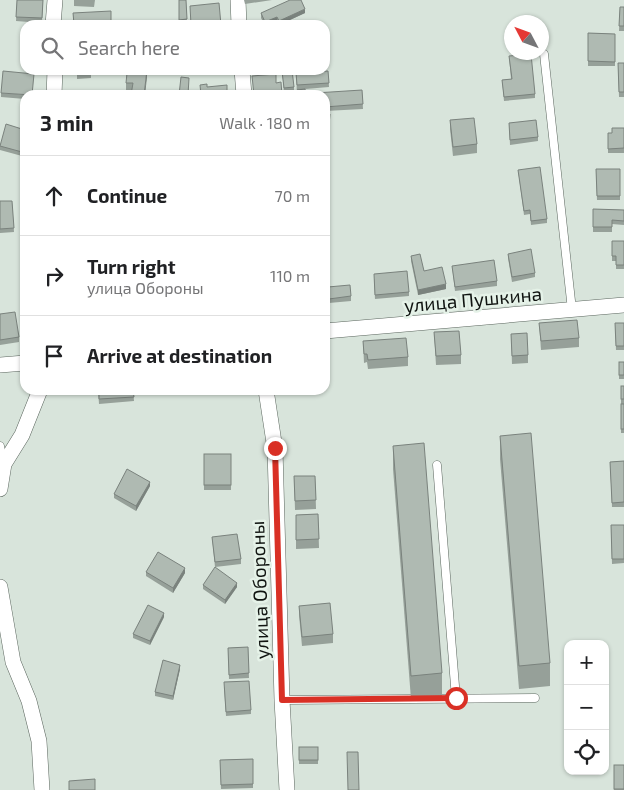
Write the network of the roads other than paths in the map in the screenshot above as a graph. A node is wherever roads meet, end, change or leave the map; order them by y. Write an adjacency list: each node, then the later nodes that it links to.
1 (55, 0): 3 (street)
2 (238, 0): 4 (street)
3 (53, 20)
4 (239, 20)
5 (545, 60): 11 (lane)
6 (55, 75): 8 (street)
7 (242, 75): 9 (street)
8 (54, 90)
9 (244, 90)
10 (624, 305): 11 (street, улица Пушкина)
11 (572, 311): 12 (street, улица Пушкина)
12 (330, 331)
13 (20, 363): 14 (street)
14 (0, 365)
15 (38, 395): 18 (street)
16 (267, 395): 24 (street, улица Обороны)
17 (0, 446): 18 (lane)
18 (4, 464): 20 (street)
19 (437, 465): 22 (lane)
20 (0, 488)
21 (0, 588): 25 (street)
22 (456, 698): 23 (lane); 24 (lane)
23 (535, 698)
24 (282, 700): 26 (street, улица Обороны)
25 (42, 790)
26 (287, 790)

